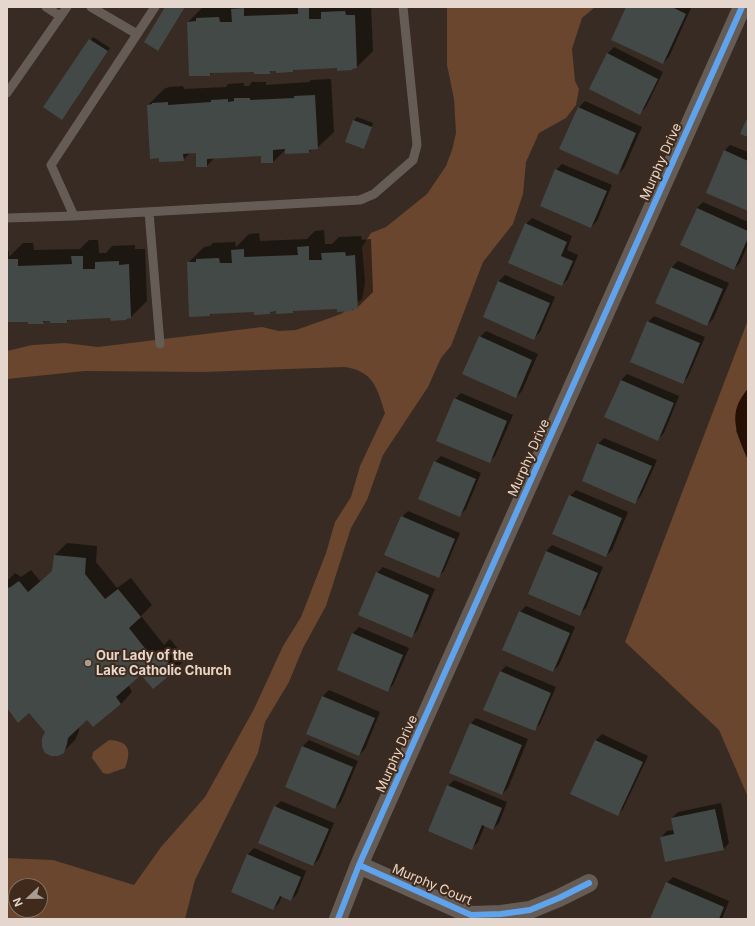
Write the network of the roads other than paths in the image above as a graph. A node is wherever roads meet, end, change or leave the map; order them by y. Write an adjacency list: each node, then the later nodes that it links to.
1 (46, 7): 7 (lane)
2 (67, 7): 7 (lane)
3 (91, 7): 8 (lane)
4 (155, 7): 8 (lane)
5 (403, 7): 10 (lane)
6 (742, 7): 14 (street, Murphy Drive)
7 (60, 16): 9 (lane)
8 (137, 34): 11 (lane)
9 (8, 87)
10 (149, 212): 11 (lane); 13 (lane)
11 (74, 216): 12 (lane)
12 (7, 218)
13 (160, 344)
14 (359, 865): 15 (street, Murphy Court); 16 (street, Murphy Drive)
15 (589, 883)
16 (338, 919)

